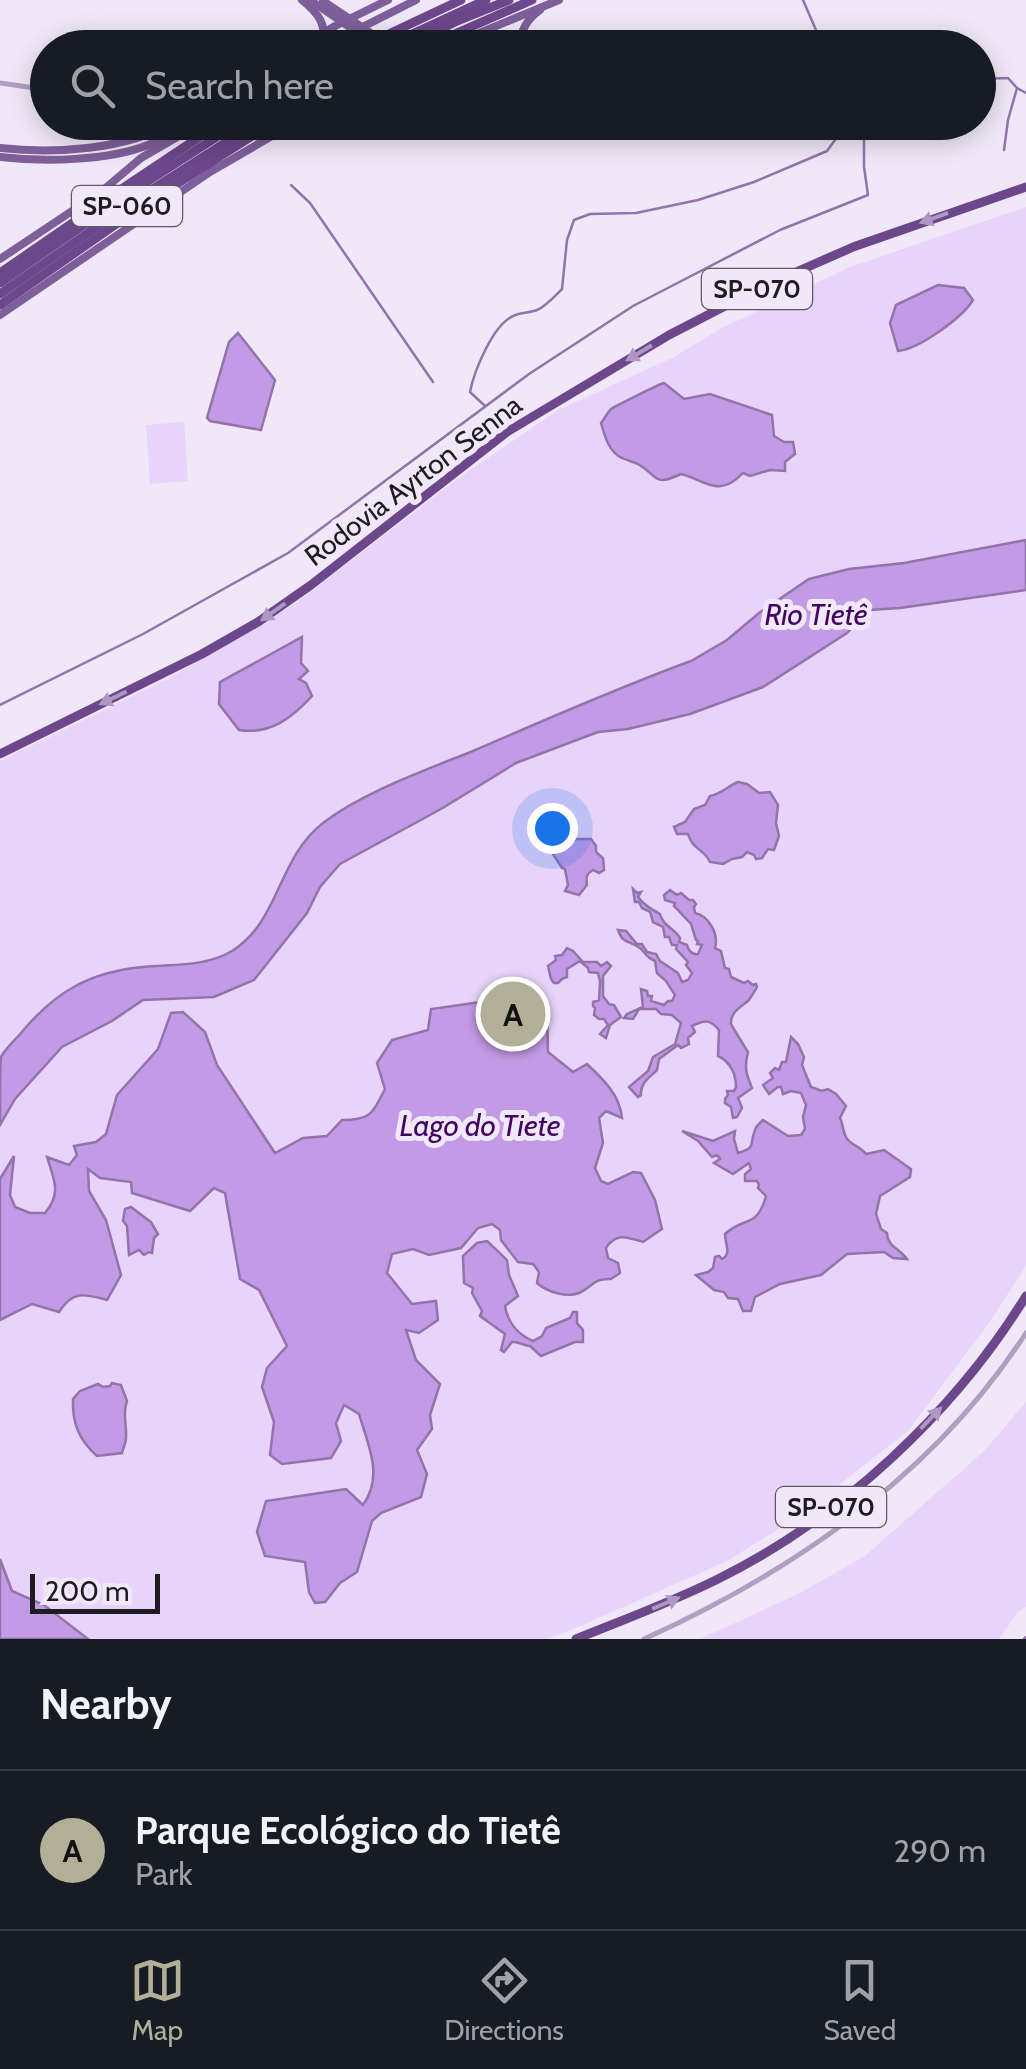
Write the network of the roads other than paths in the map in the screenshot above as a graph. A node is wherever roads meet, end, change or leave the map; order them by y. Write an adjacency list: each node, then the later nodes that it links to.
1 (306, 0): 13 (main road, bridge); 15 (main road, bridge)
2 (321, 0): 17 (main road, bridge)
3 (362, 0): 11 (main road)
4 (388, 0): 11 (main road)
5 (416, 0): 12 (main road)
6 (460, 0): 18 (highway)
7 (486, 0): 19 (highway)
8 (509, 0): 20 (highway)
9 (532, 0): 21 (highway)
10 (555, 1): 22 (main road); 23 (main road)
11 (374, 7): 12 (main road); 14 (main road)
12 (373, 21): 16 (main road)
13 (324, 30)
14 (329, 30)
15 (353, 30)
16 (354, 30)
17 (366, 30)
18 (397, 30)
19 (420, 30)
20 (439, 30)
21 (464, 30)
22 (484, 30)
23 (522, 30)
24 (0, 83): 25 (street)
25 (30, 87)
26 (127, 140): 34 (main road)
27 (151, 140): 35 (main road)
28 (172, 140): 37 (main road)
29 (194, 140): 37 (highway, SP-060)
30 (212, 140): 38 (highway, SP-060)
31 (230, 140): 39 (highway, SP-060)
32 (246, 140): 40 (highway, SP-060)
33 (265, 140): 41 (main road)
34 (0, 148)
35 (0, 157)
36 (1026, 187): 42 (highway, Rodovia Ayrton Senna / SP-070, one-way to 42)
37 (0, 266)
38 (0, 283)
39 (0, 294)
40 (0, 305)
41 (0, 315)
42 (0, 754)
43 (1026, 1296): 45 (highway, SP-070, one-way to 43)
44 (1026, 1333): 46 (street)
45 (576, 1639)
46 (644, 1639)

